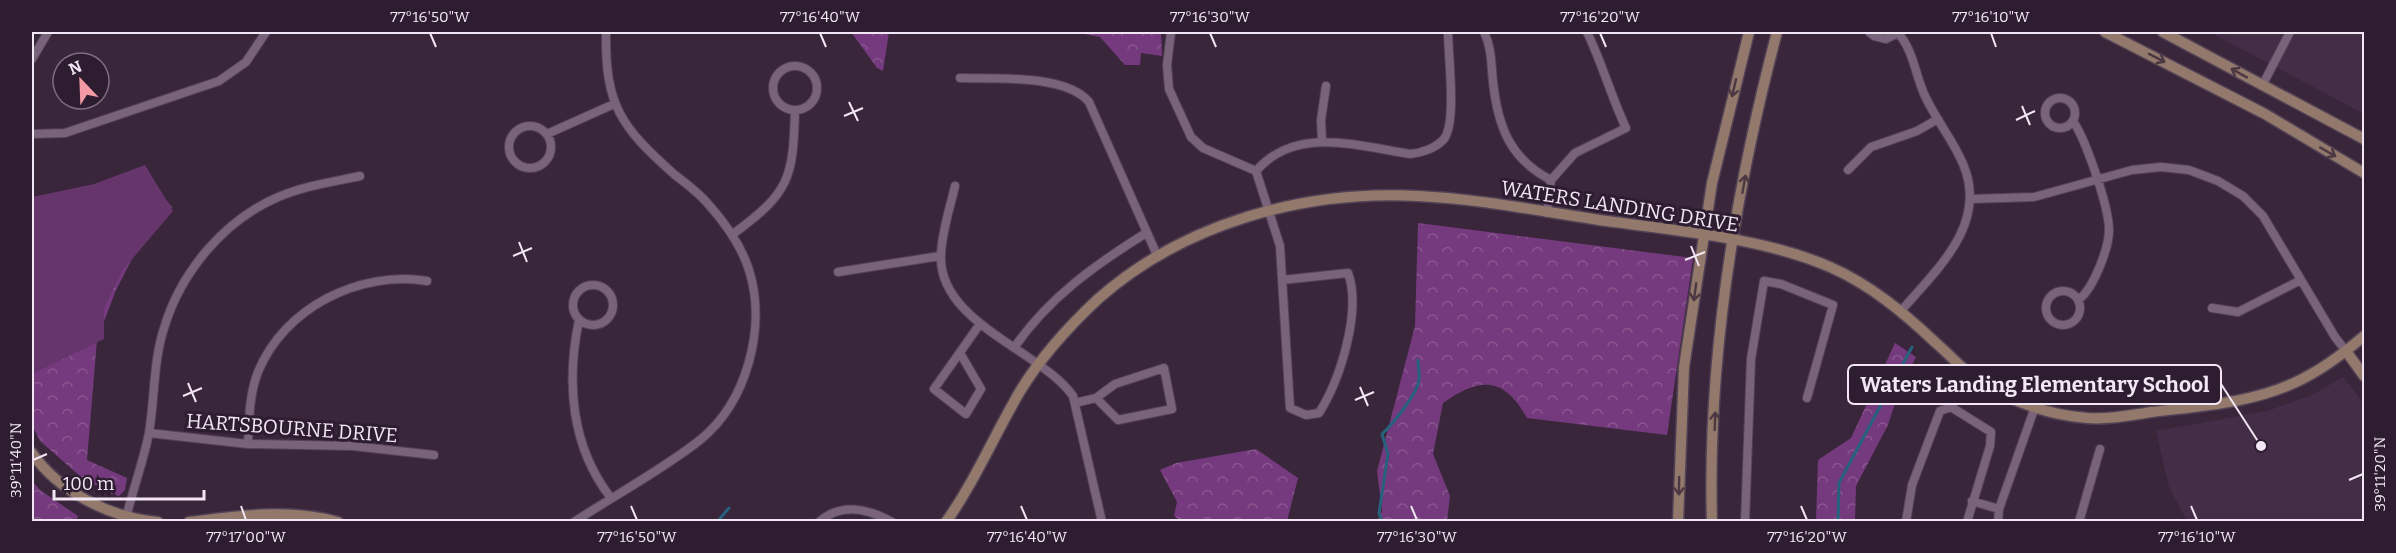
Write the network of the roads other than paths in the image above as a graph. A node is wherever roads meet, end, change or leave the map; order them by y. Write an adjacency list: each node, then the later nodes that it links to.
1 (48, 32): 15 (street)
2 (266, 32): 23 (street)
3 (606, 32): 19 (street)
4 (1171, 32): 28 (street)
5 (1448, 32): 25 (street)
6 (1587, 32): 31 (street)
7 (1749, 32): 39 (street, one-way to 39)
8 (1778, 32): 40 (street, one-way to 8)
9 (1869, 32): 10 (street)
10 (1899, 32): 21 (street)
11 (2105, 32): 29 (street, one-way to 29)
12 (2163, 32): 18 (street, one-way to 12)
13 (2290, 32): 18 (street)
14 (1488, 33): 31 (street)
15 (32, 59)
16 (960, 78): 37 (street)
17 (1326, 86): 25 (street)
18 (2262, 86): 26 (street)
19 (614, 104): 24 (street); 38 (street)
20 (795, 110): 20 (street); 38 (street)
21 (1938, 119): 27 (street); 34 (street)
22 (2073, 121): 32 (street)
23 (32, 134)
24 (547, 134): 24 (street)
25 (1322, 140): 28 (street)
26 (2364, 140)
27 (1848, 170)
28 (1256, 171): 35 (street)
29 (2364, 173)
30 (360, 176): 62 (street)
31 (1551, 180): 36 (street)
32 (2097, 180): 34 (street); 45 (street); 47 (street)
33 (955, 186): 42 (street)
34 (1970, 199): 49 (street)
35 (1270, 211): 36 (street, WATERS LANDING DRIVE); 41 (street, WATERS LANDING DRIVE); 44 (street)
36 (1547, 213): 39 (street, WATERS LANDING DRIVE)
37 (1146, 233): 41 (street); 53 (street)
38 (733, 234): 67 (street)
39 (1703, 234): 40 (street, WATERS LANDING DRIVE); 79 (street, one-way to 79)
40 (1734, 242): 49 (street, WATERS LANDING DRIVE); 80 (street, one-way to 40)
41 (1157, 255): 56 (street, WATERS LANDING DRIVE)
42 (940, 256): 43 (street); 51 (street)
43 (838, 272)
44 (1282, 280): 44 (street)
45 (2301, 280): 48 (street); 54 (street)
46 (427, 281): 63 (street)
47 (2078, 300): 47 (street)
48 (2212, 308)
49 (1901, 311): 61 (street, WATERS LANDING DRIVE)
50 (579, 320): 50 (street); 67 (street)
51 (980, 324): 53 (street); 55 (street)
52 (2364, 336): 54 (street, WATERS LANDING DRIVE)
53 (1014, 348): 56 (street)
54 (2346, 351): 57 (street); 61 (street, WATERS LANDING DRIVE)
55 (960, 353): 55 (street)
56 (1038, 364): 60 (street); 77 (street, WATERS LANDING DRIVE)
57 (2364, 376)
58 (1096, 398): 58 (street); 60 (street)
59 (1807, 398): 81 (street)
60 (1075, 403): 78 (street)
61 (2035, 407): 69 (street)
62 (149, 433): 63 (street, HARTSBOURNE DRIVE); 70 (street)
63 (248, 444): 66 (street, HARTSBOURNE DRIVE)
64 (2100, 449): 85 (street)
65 (32, 453): 70 (street)
66 (434, 455)
67 (611, 498): 74 (street)
68 (1972, 501): 69 (street); 82 (street); 83 (street)
69 (1999, 509): 84 (street)
70 (126, 519): 71 (street)
71 (158, 522)
72 (189, 522): 73 (street)
73 (338, 522)
74 (574, 522)
75 (819, 522): 76 (street)
76 (892, 522)
77 (946, 522)
78 (1102, 522)
79 (1678, 522)
80 (1712, 522)
81 (1745, 522)
82 (1906, 522)
83 (1967, 522)
84 (1998, 522)
85 (2079, 522)

